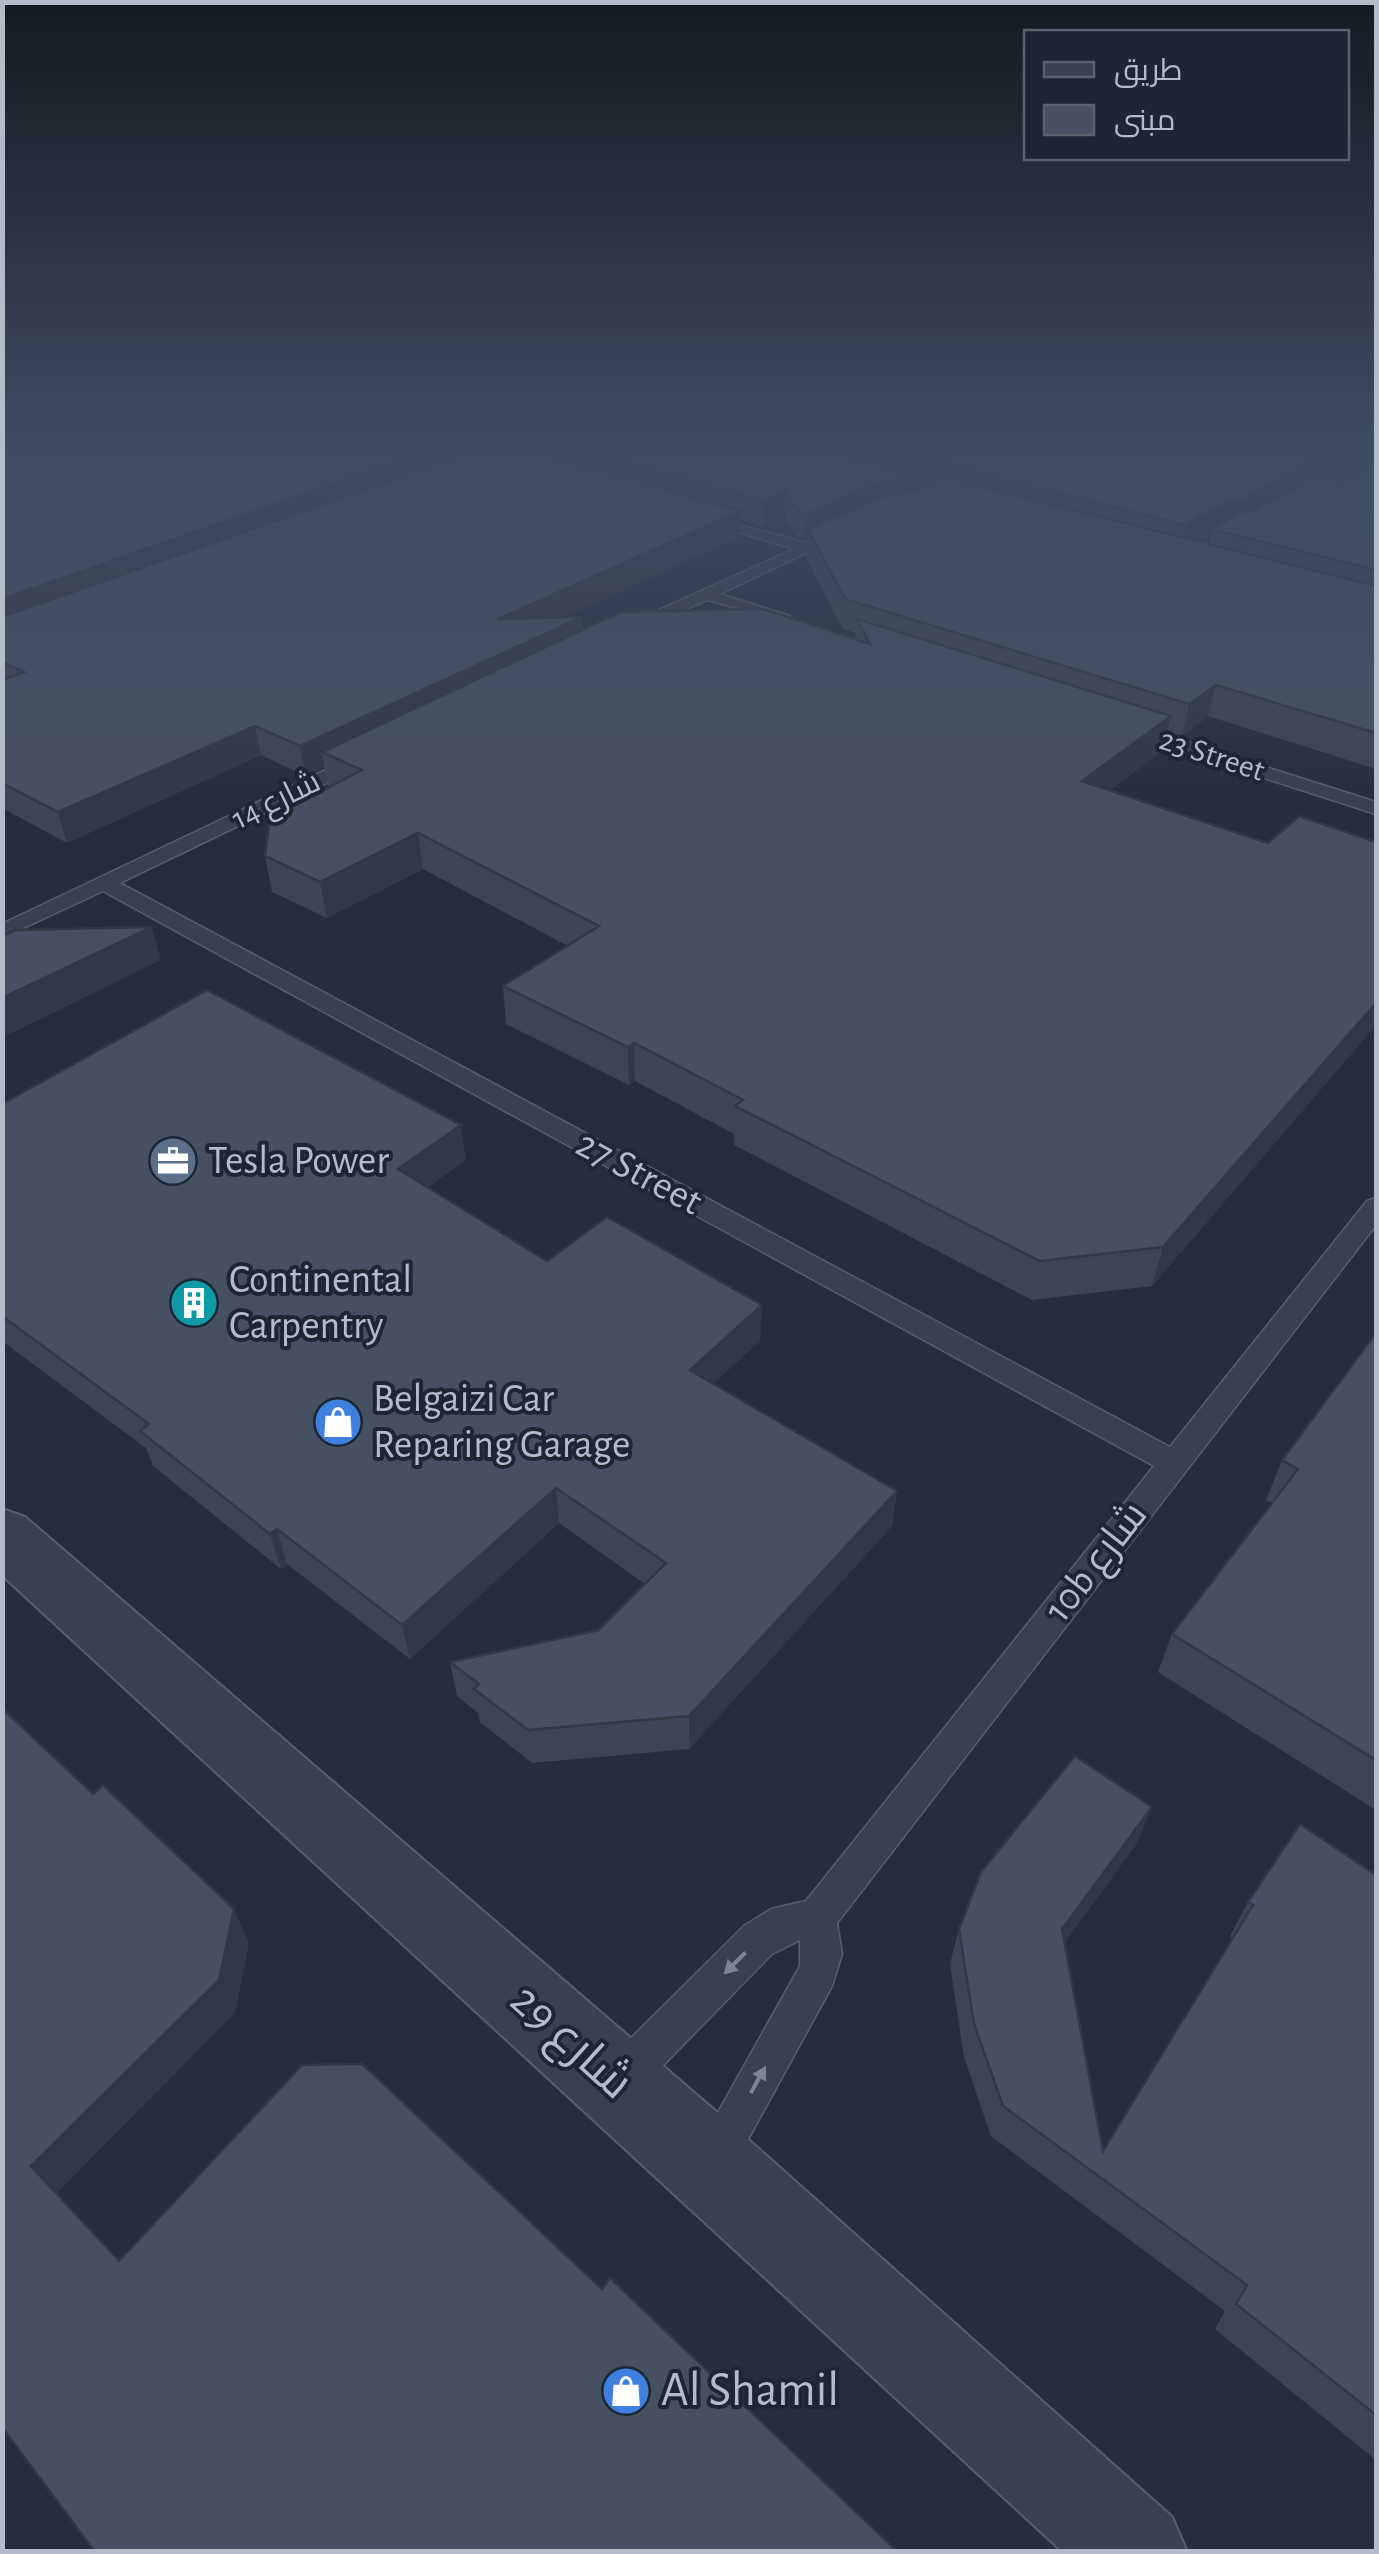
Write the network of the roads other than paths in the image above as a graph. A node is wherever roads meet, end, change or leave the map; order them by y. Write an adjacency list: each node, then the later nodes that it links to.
1 (767, 566): 2 (lane)
2 (704, 594): 3 (lane); 4 (lane)
3 (808, 627)
4 (616, 636)
5 (1119, 726): 7 (lane, 23 Street)
6 (369, 756): 8 (lane, شارع 14)
7 (1376, 808)
8 (104, 883): 9 (lane, شارع 14); 11 (lane, 27 Street)
9 (2, 932)
10 (1376, 1207): 11 (lane, 10b شارع)
11 (1174, 1463): 13 (lane, 10b شارع)
12 (2, 1535): 14 (street, شارع 29)
13 (817, 1918): 14 (lane, one-way to 14); 15 (lane, one-way to 13)
14 (617, 2082): 15 (street, شارع 29)
15 (711, 2165): 16 (street, شارع 29)
16 (1137, 2552)

